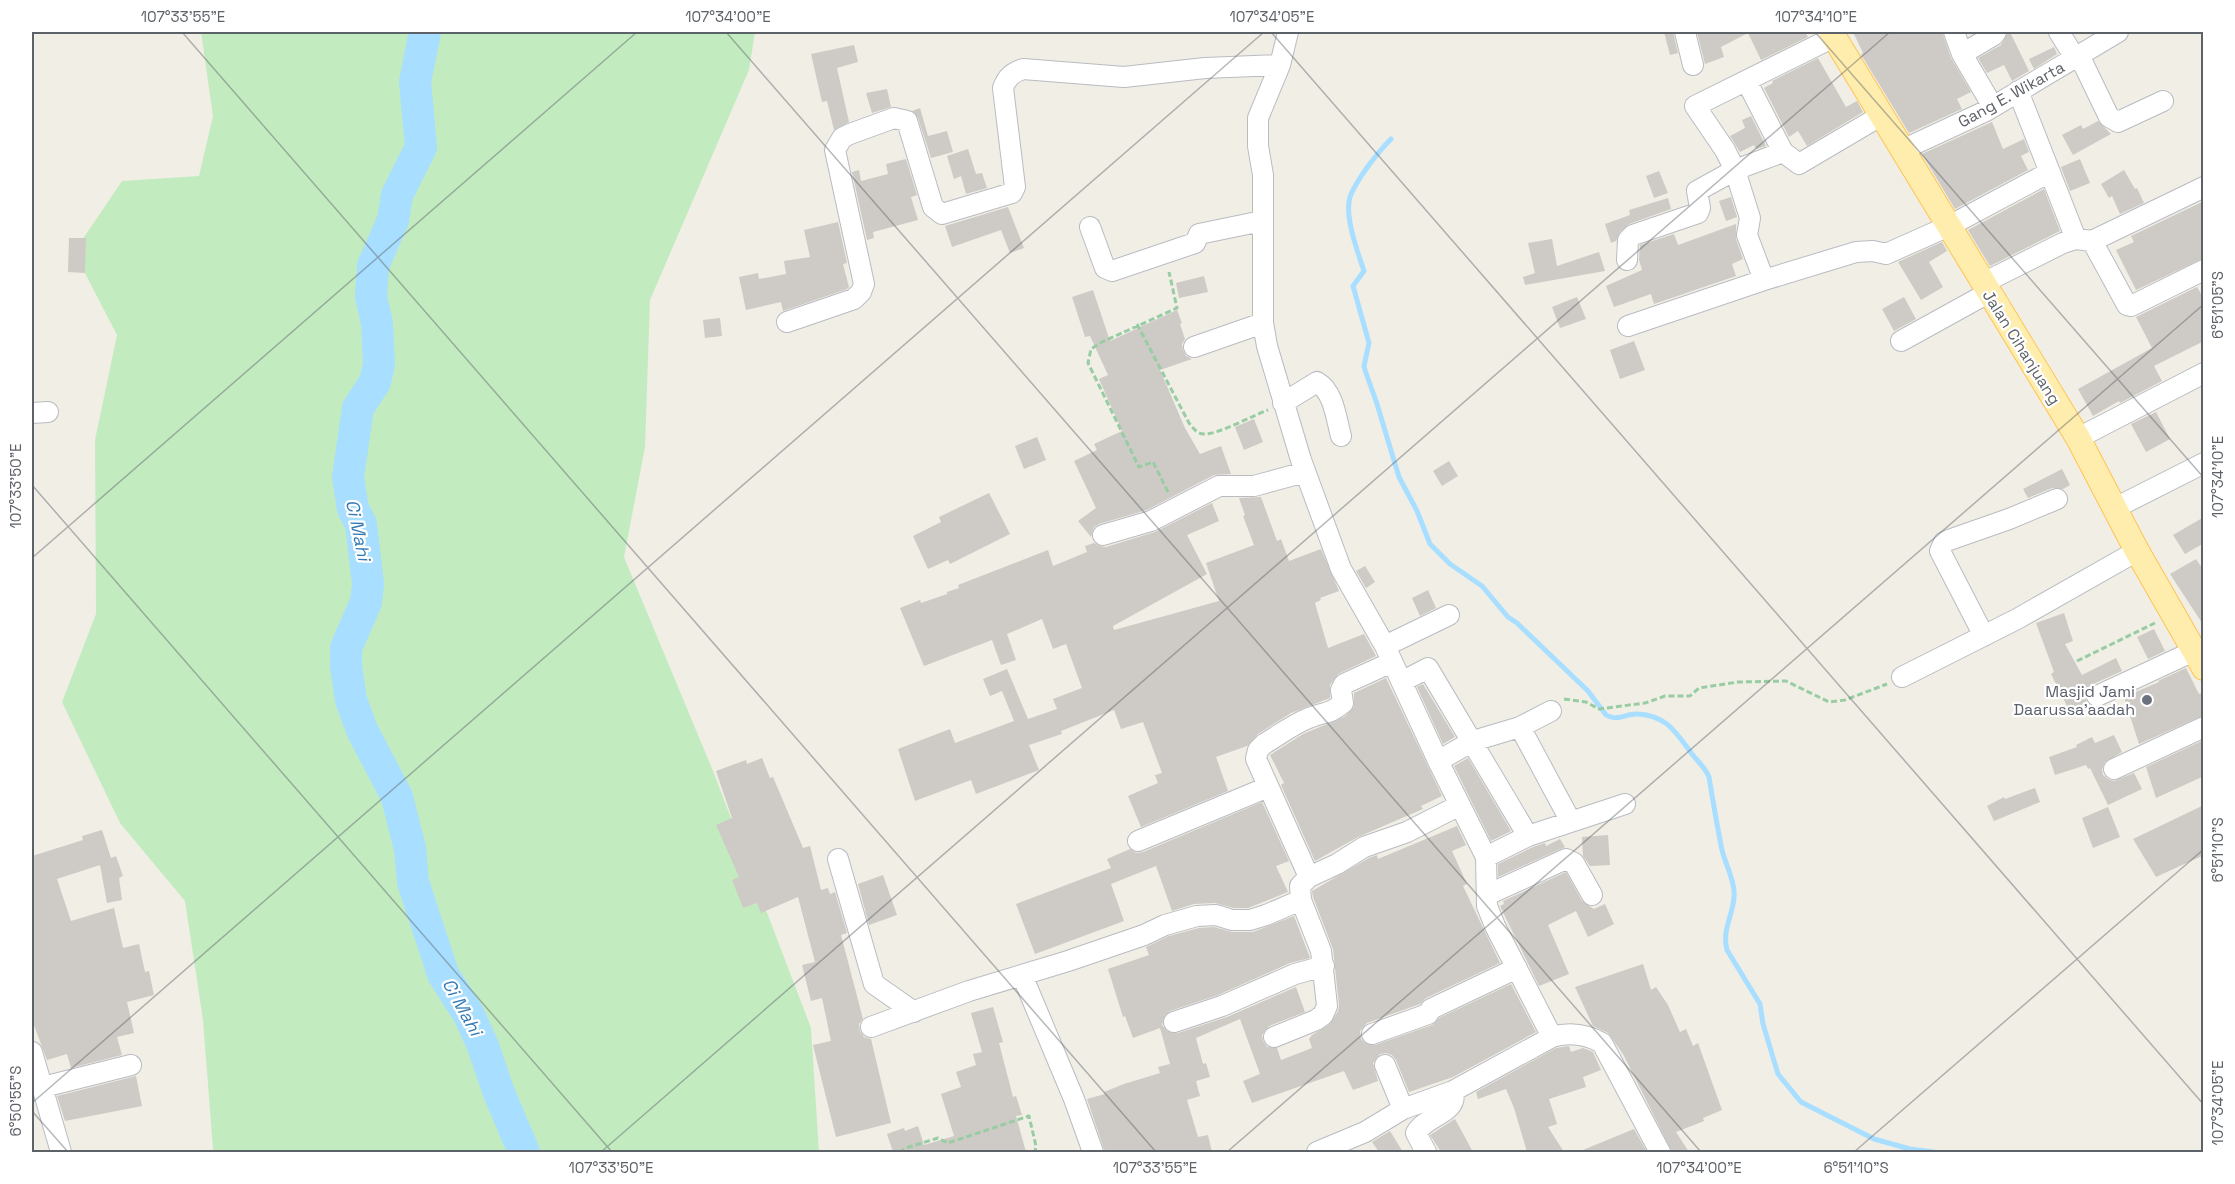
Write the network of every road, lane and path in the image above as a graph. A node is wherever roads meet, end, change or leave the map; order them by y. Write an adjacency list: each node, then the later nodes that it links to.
1 (1288, 32): 11 (street)
2 (1685, 32): 10 (street)
3 (1953, 32): 8 (street)
4 (1996, 32): 8 (street)
5 (2059, 32): 9 (street)
6 (2118, 32): 9 (street, Gang E. Wikarta)
7 (1833, 34): 12 (street); 16 (main road, Jalan Cihanjuang)
8 (1962, 54): 15 (street)
9 (2077, 57): 13 (street, Gang E. Wikarta); 14 (street)
10 (1694, 64)
11 (1280, 65): 22 (street); 31 (street)
12 (1747, 82): 18 (street); 19 (street)
13 (2018, 91): 15 (street, Gang E. Wikarta); 20 (street)
14 (2163, 101)
15 (1993, 106): 17 (street, Gang E. Wikarta)
16 (1882, 115): 17 (main road, Jalan Cihanjuang); 18 (street)
17 (1902, 150): 23 (main road, Jalan Cihanjuang)
18 (1783, 152): 19 (street)
19 (1735, 170): 27 (street); 29 (street)
20 (2050, 172): 23 (street); 25 (street)
21 (2204, 187): 25 (street)
22 (1263, 221): 26 (street); 32 (street)
23 (1949, 226): 29 (street); 30 (main road, Jalan Cihanjuang)
24 (1090, 227): 26 (street)
25 (2084, 240): 28 (street); 30 (street)
26 (1165, 253): 33 (path)
27 (1627, 260)
28 (2204, 270)
29 (1764, 280): 34 (street)
30 (1986, 288): 35 (street); 40 (main road, Jalan Cihanjuang)
31 (787, 322)
32 (1263, 323): 36 (street); 38 (street)
33 (1137, 324): 38 (path); 43 (path)
34 (1628, 326)
35 (1901, 341)
36 (1194, 347)
37 (2204, 373): 40 (street)
38 (1283, 403): 39 (street); 42 (street)
39 (1341, 436)
40 (2079, 438): 45 (main road, Jalan Cihanjuang)
41 (2204, 463): 45 (street)
42 (1305, 472): 46 (street); 51 (street)
43 (1169, 494)
44 (2057, 499): 50 (street)
45 (2115, 507): 47 (main road, Jalan Cihanjuang)
46 (1103, 536)
47 (2137, 551): 48 (main road, Jalan Cihanjuang); 50 (street)
48 (2173, 614): 52 (main road, Jalan Cihanjuang); 53 (path)
49 (1449, 615): 51 (street)
50 (1984, 636): 54 (street)
51 (1389, 654): 55 (street); 63 (street)
52 (2199, 660): 56 (street)
53 (2077, 661)
54 (1902, 677): 57 (path)
55 (1403, 681): 60 (street); 61 (street)
56 (2097, 696)
57 (1551, 711): 58 (street)
58 (1520, 728): 60 (street); 66 (street)
59 (2204, 728): 62 (street)
60 (1473, 741): 61 (street); 67 (street)
61 (1438, 761): 65 (street)
62 (2114, 769)
63 (1268, 787): 68 (street); 71 (street)
64 (1625, 804): 66 (street)
65 (1460, 805): 69 (street); 71 (street)
66 (1570, 820): 67 (street)
67 (1528, 836): 69 (street)
68 (1138, 841)
69 (1486, 857): 72 (street)
70 (838, 859): 78 (street)
71 (1309, 877): 74 (street)
72 (1487, 895): 73 (street); 76 (street)
73 (1592, 895)
74 (1301, 900): 75 (street); 77 (street)
75 (1324, 966): 79 (street); 82 (street)
76 (1517, 968): 81 (street); 83 (street)
77 (1022, 975): 78 (street); 93 (street)
78 (914, 1012): 80 (street)
79 (1174, 1022)
80 (871, 1027)
81 (1372, 1034)
82 (1274, 1037)
83 (1552, 1037): 88 (street); 96 (street)
84 (32, 1052): 87 (street)
85 (131, 1065): 87 (street)
86 (1385, 1065): 89 (street)
87 (43, 1087): 90 (street)
88 (1453, 1091): 89 (street); 95 (street)
89 (1403, 1109): 94 (street)
90 (61, 1152)
91 (899, 1152): 92 (path)
92 (1035, 1152)
93 (1093, 1152)
94 (1317, 1152)
95 (1426, 1152)
96 (1660, 1152)

